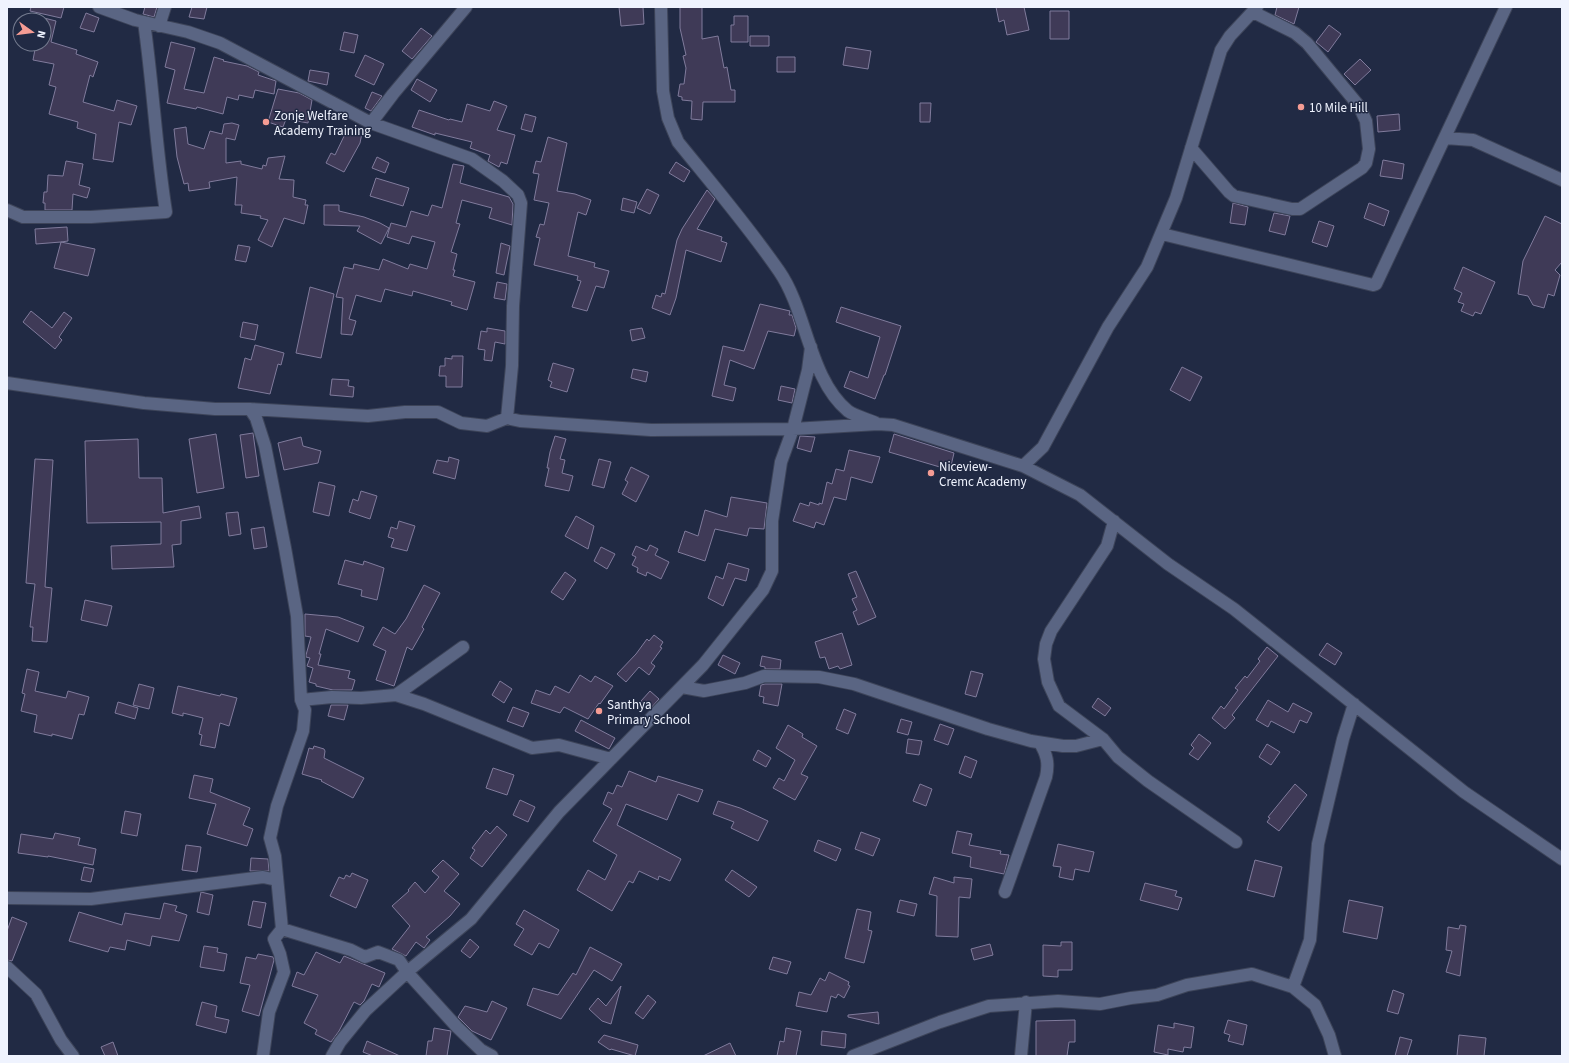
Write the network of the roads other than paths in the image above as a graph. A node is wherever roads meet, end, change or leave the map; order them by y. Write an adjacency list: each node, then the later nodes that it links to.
1 (99, 7): 7 (street)
2 (165, 7): 8 (street)
3 (466, 7): 9 (street)
4 (661, 7): 15 (street)
5 (1506, 7): 10 (street)
6 (1255, 10): 11 (street); 11 (street)
7 (144, 22): 8 (street); 13 (street)
8 (159, 26): 9 (street)
9 (371, 123): 18 (street)
10 (1445, 138): 12 (street); 14 (street)
11 (1191, 148): 14 (street)
12 (1562, 180)
13 (7, 210)
14 (1162, 234): 21 (street)
15 (811, 347): 19 (street); 20 (street)
16 (7, 383): 17 (street)
17 (250, 409): 18 (street); 26 (street)
18 (507, 418): 20 (street)
19 (878, 424): 20 (street); 21 (street)
20 (793, 429): 24 (street)
21 (1023, 466): 22 (street)
22 (1114, 521): 27 (street); 28 (street)
23 (463, 647): 25 (street)
24 (682, 687): 29 (street); 30 (street)
25 (396, 695): 26 (street); 30 (street)
26 (302, 700): 33 (street)
27 (1354, 704): 32 (street); 39 (street)
28 (1103, 739): 29 (street); 31 (street)
29 (1040, 743): 34 (street)
30 (611, 759): 38 (street)
31 (1236, 842)
32 (1562, 859)
33 (277, 880): 35 (street); 36 (street)
34 (1005, 892)
35 (7, 898)
36 (282, 929): 38 (street); 42 (street)
37 (7, 967): 41 (street)
38 (407, 972): 43 (street); 44 (street)
39 (1292, 987): 40 (street); 47 (street)
40 (1026, 1002): 45 (street); 46 (street)
41 (72, 1055)
42 (263, 1056)
43 (332, 1056)
44 (492, 1056)
45 (853, 1056)
46 (1021, 1056)
47 (1335, 1056)

